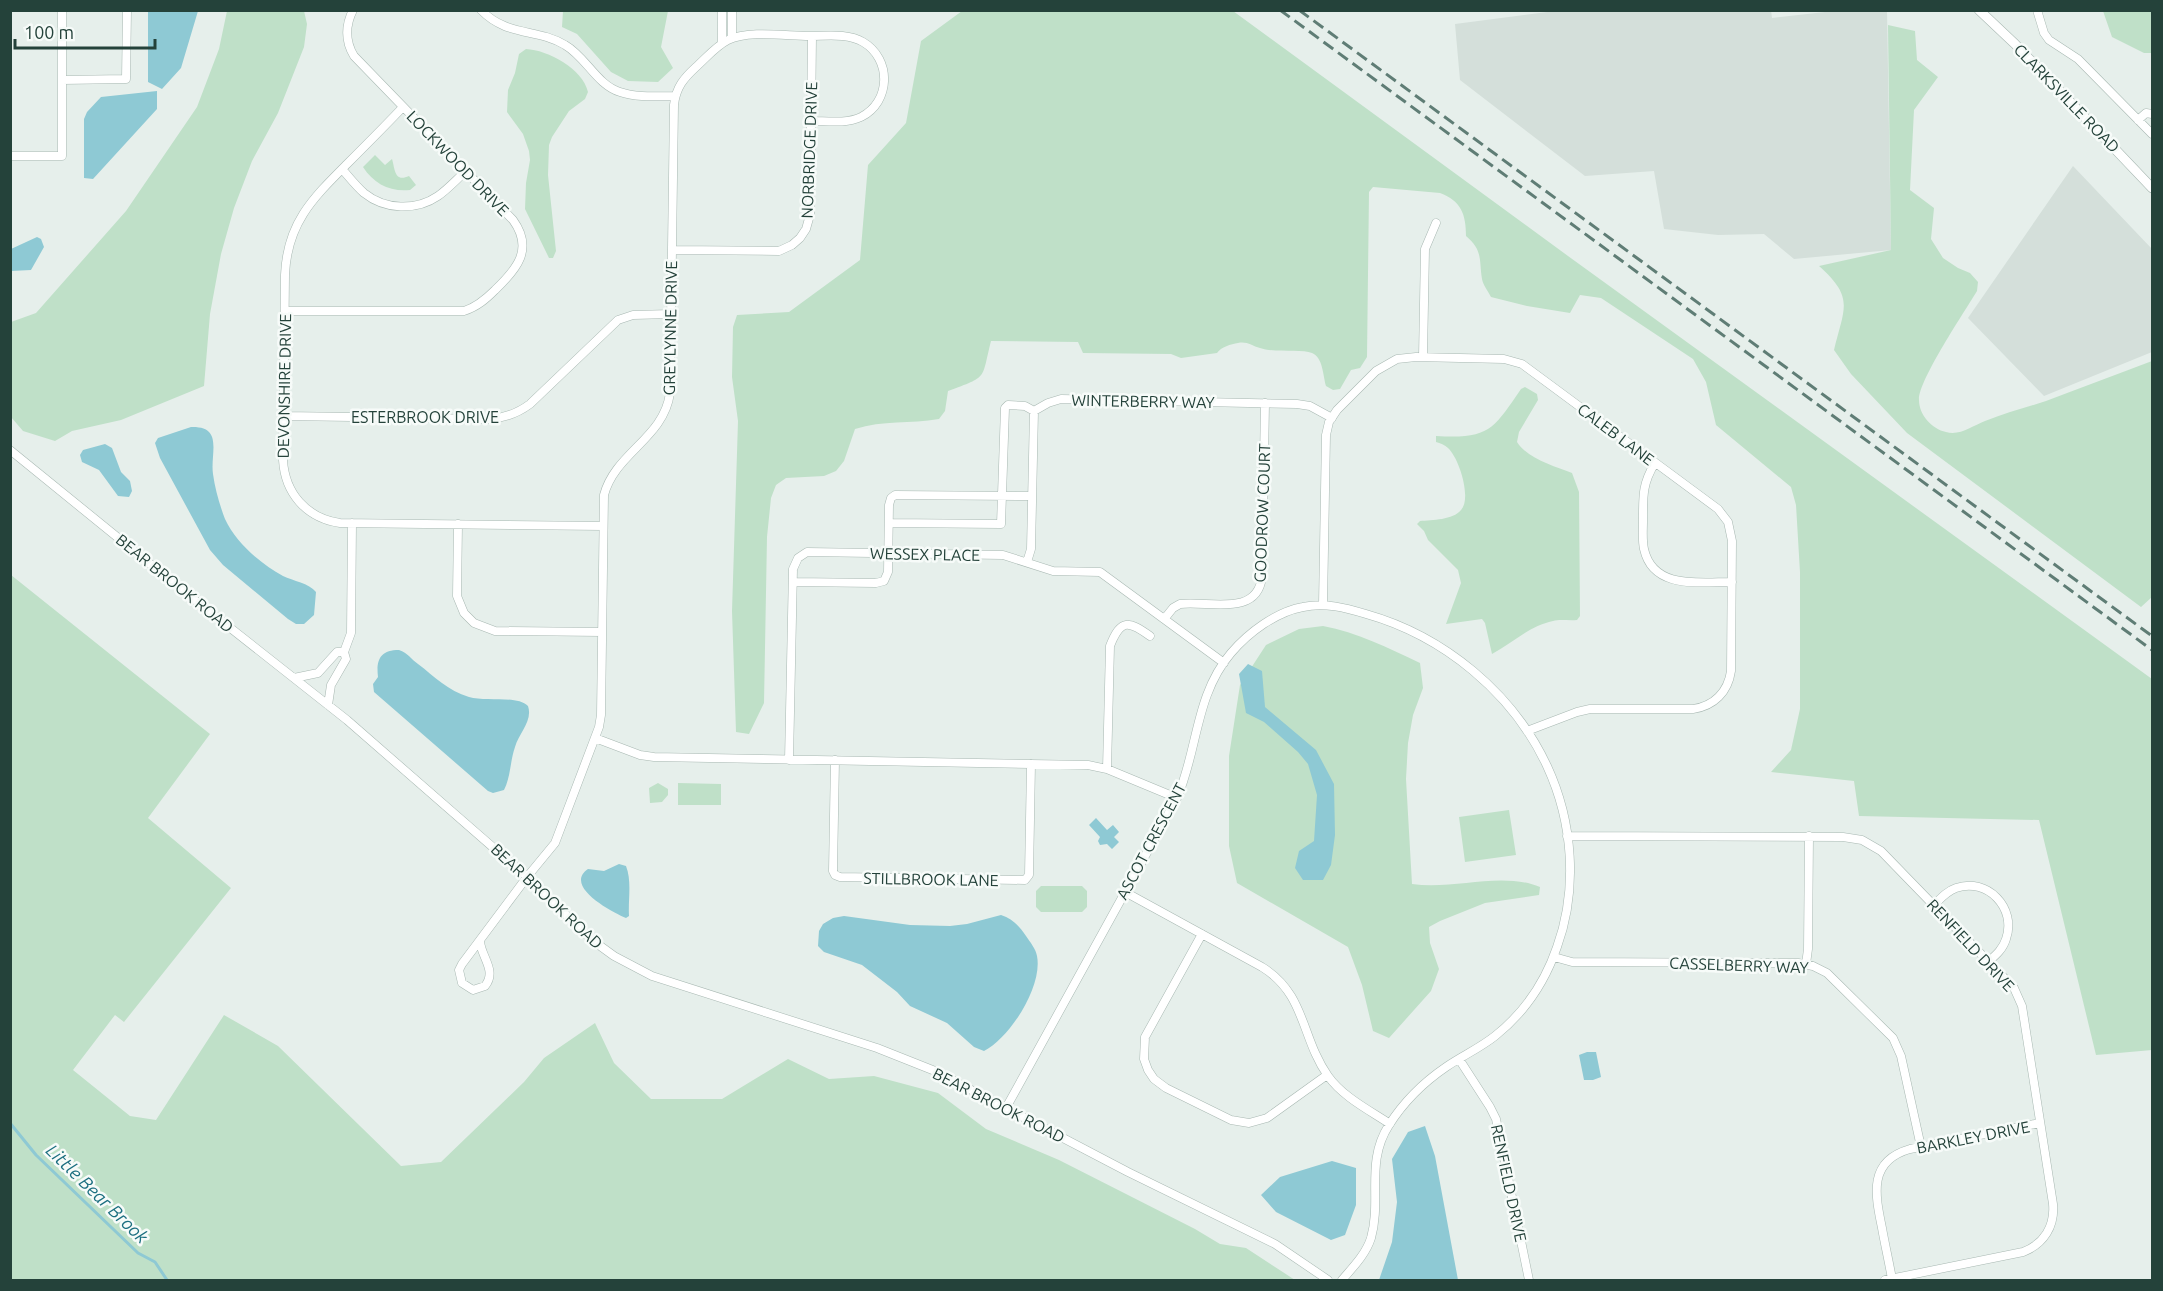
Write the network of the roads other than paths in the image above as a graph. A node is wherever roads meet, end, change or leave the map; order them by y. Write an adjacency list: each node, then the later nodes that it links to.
1 (62, 10): 12 (street)
2 (127, 10): 12 (street)
3 (352, 10): 14 (street, LOCKWOOD DRIVE)
4 (482, 10): 13 (street)
5 (722, 10): 11 (street)
6 (732, 10): 10 (street)
7 (1980, 10): 22 (street, CLARKSVILLE ROAD)
8 (2037, 10): 16 (street)
9 (812, 36): 10 (street); 17 (street, NORBRIDGE DRIVE); 17 (street)
10 (732, 38): 11 (street)
11 (722, 43): 13 (street)
12 (62, 80): 19 (street)
13 (675, 96): 24 (street, GREYLYNNE DRIVE)
14 (403, 107): 20 (street, DEVONSHIRE DRIVE); 21 (street, LOCKWOOD DRIVE)
15 (2152, 114): 16 (street)
16 (2138, 120): 18 (street)
17 (811, 121): 24 (street, NORBRIDGE DRIVE)
18 (2152, 135)
19 (10, 156)
20 (342, 169): 21 (street); 25 (street, DEVONSHIRE DRIVE)
21 (466, 171): 25 (street, LOCKWOOD DRIVE)
22 (2150, 182)
23 (1436, 223): 27 (street)
24 (672, 250): 26 (street, GREYLYNNE DRIVE)
25 (285, 311): 30 (street, DEVONSHIRE DRIVE)
26 (672, 314): 30 (street, ESTERBROOK DRIVE); 39 (street, GREYLYNNE DRIVE)
27 (1423, 357): 31 (street, CALEB LANE); 33 (street, CALEB LANE)
28 (1265, 403): 29 (street, WINTERBERRY WAY); 31 (street, WINTERBERRY WAY); 45 (street, GOODROW COURT)
29 (1034, 411): 34 (street); 35 (street)
30 (284, 416): 37 (street, DEVONSHIRE DRIVE)
31 (1332, 418): 44 (street, CALEB LANE)
32 (10, 450): 50 (street, BEAR BROOK ROAD)
33 (1655, 463): 43 (street, CALEB LANE); 43 (street)
34 (1003, 496): 35 (street); 36 (street); 36 (street)
35 (1032, 496): 41 (street)
36 (888, 523): 40 (street)
37 (352, 524): 38 (street, DEVONSHIRE DRIVE); 48 (street)
38 (458, 524): 39 (street, DEVONSHIRE DRIVE); 46 (street)
39 (603, 526): 46 (street, GREYLYNNE DRIVE)
40 (888, 553): 41 (street, WESSEX PLACE); 42 (street, WESSEX PLACE); 42 (street)
41 (1027, 562): 45 (street, WESSEX PLACE)
42 (793, 582): 54 (street, WESSEX PLACE)
43 (1732, 582): 52 (street, CALEB LANE)
44 (1323, 605): 49 (street, ASCOT CRESCENT); 52 (street, ASCOT CRESCENT)
45 (1165, 618): 49 (street, WESSEX PLACE)
46 (602, 632): 53 (street, GREYLYNNE DRIVE)
47 (1150, 636): 57 (street)
48 (344, 652): 50 (street); 51 (street)
49 (1224, 663): 58 (street, ASCOT CRESCENT)
50 (294, 678): 51 (street, BEAR BROOK ROAD)
51 (328, 705): 61 (street, BEAR BROOK ROAD)
52 (1527, 731): 59 (street, ASCOT CRESCENT)
53 (595, 738): 54 (street); 61 (street, GREYLYNNE DRIVE)
54 (789, 760): 55 (street)
55 (835, 760): 56 (street); 56 (street, STILLBROOK LANE)
56 (1031, 764): 57 (street)
57 (1107, 769): 58 (street)
58 (1176, 798): 62 (street, ASCOT CRESCENT)
59 (1567, 836): 60 (street, RENFIELD DRIVE); 66 (street, ASCOT CRESCENT)
60 (1809, 837): 63 (street, RENFIELD DRIVE); 68 (street)
61 (527, 877): 65 (street, GREYLYNNE DRIVE); 71 (street, BEAR BROOK ROAD)
62 (1125, 892): 64 (street); 71 (street, ASCOT CRESCENT)
63 (1934, 905): 67 (street, RENFIELD DRIVE); 67 (street)
64 (1202, 934): 70 (street); 70 (street)
65 (480, 942): 65 (street, GREYLYNNE DRIVE)
66 (1554, 957): 68 (street, CASSELBERRY WAY); 69 (street, ASCOT CRESCENT)
67 (1989, 962): 72 (street, RENFIELD DRIVE)
68 (1806, 964): 74 (street, CASSELBERRY WAY)
69 (1458, 1059): 73 (street, ASCOT CRESCENT); 78 (street, RENFIELD DRIVE)
70 (1327, 1075): 73 (street)
71 (1006, 1108): 76 (street, BEAR BROOK ROAD)
72 (2040, 1123): 74 (street, BARKLEY DRIVE); 75 (street, RENFIELD DRIVE)
73 (1390, 1124): 77 (street, ASCOT CRESCENT)
74 (1921, 1147): 75 (street, BARKLEY DRIVE)
75 (1888, 1280)
76 (1328, 1281)
77 (1342, 1281)
78 (1529, 1281)

